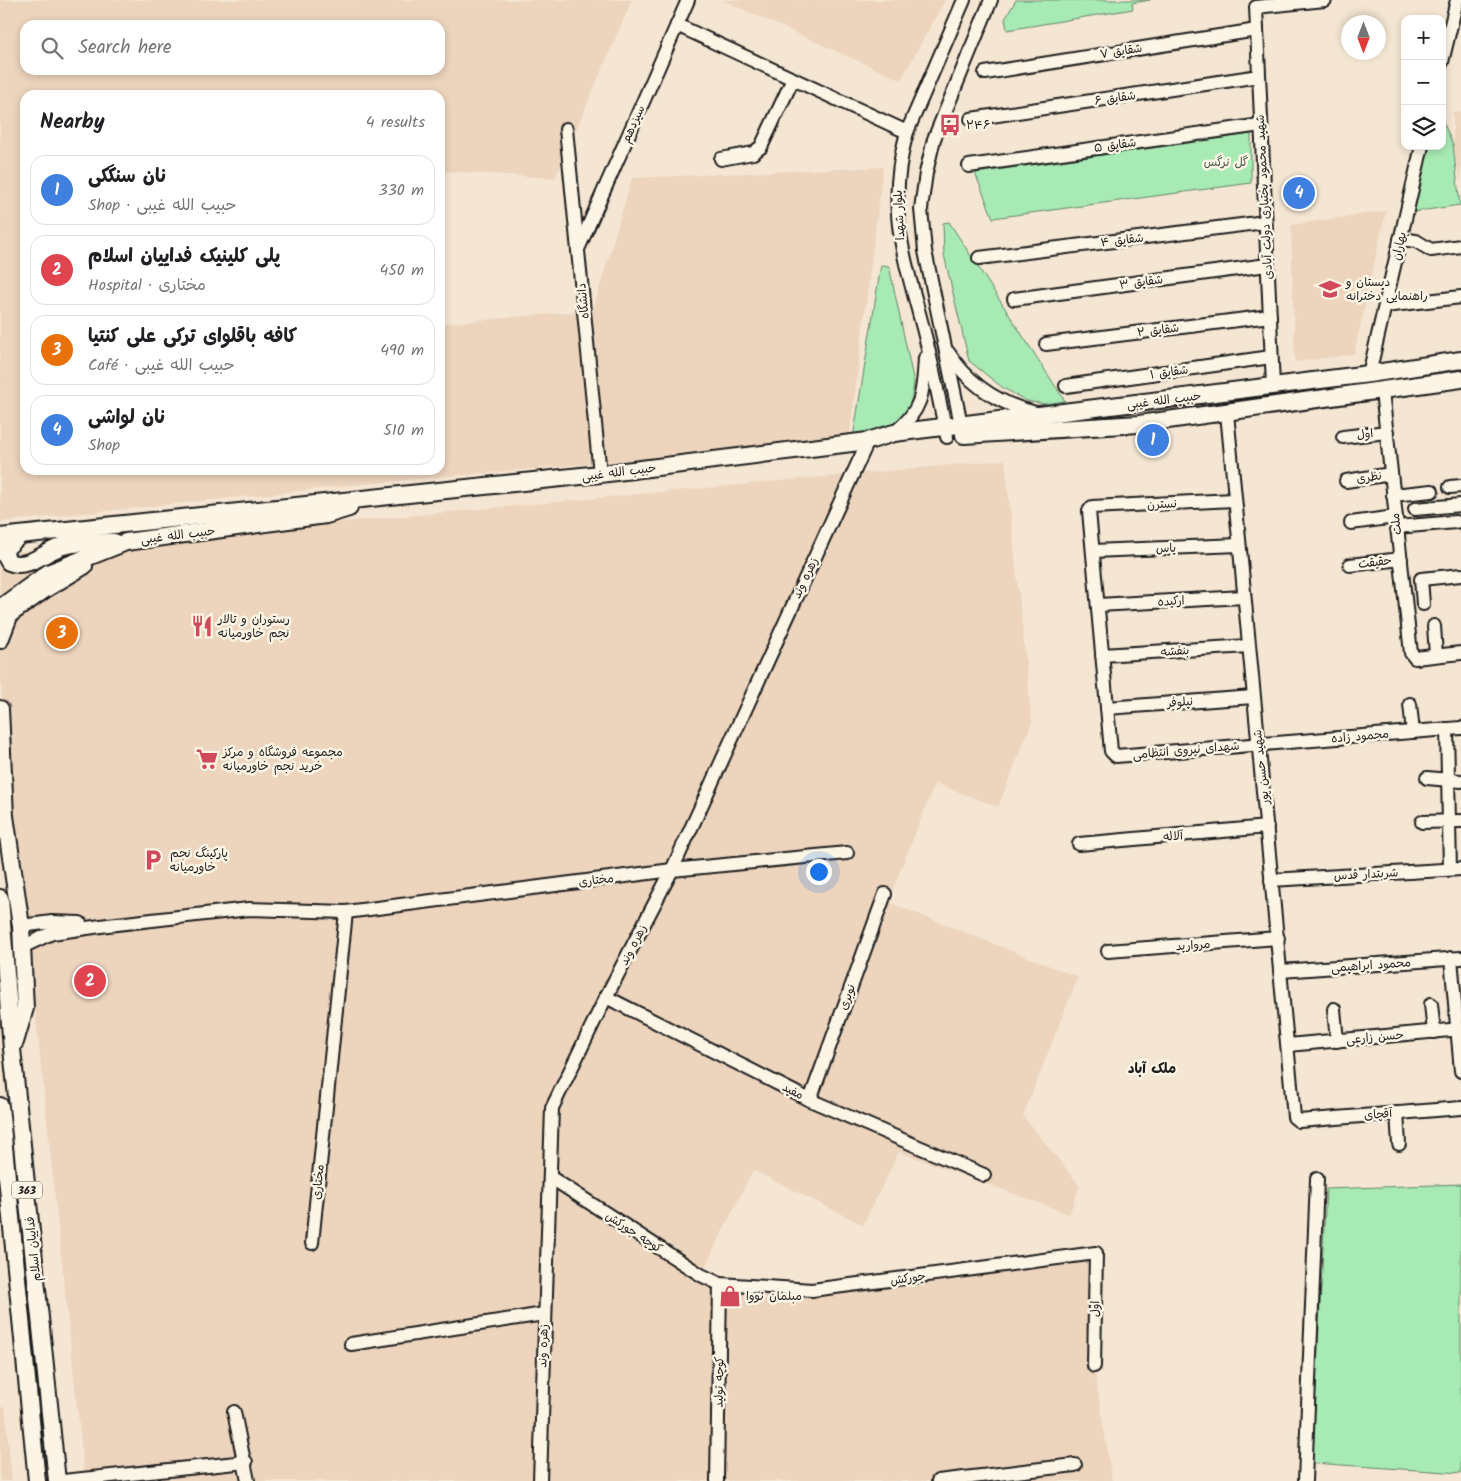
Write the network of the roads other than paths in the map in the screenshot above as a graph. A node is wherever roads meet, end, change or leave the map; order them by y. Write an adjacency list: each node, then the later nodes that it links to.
1 (688, 0): 7 (street, سیزدهم)
2 (964, 0): 16 (street, بلوار شهدا)
3 (991, 0): 32 (street, بلوار شهدا)
4 (1325, 0): 6 (street)
5 (1457, 0): 9 (street)
6 (1290, 2): 8 (street, شهید محمود بختیاری دولت آبادی)
7 (677, 25): 12 (street); 23 (street, سیزدهم)
8 (1257, 30): 10 (street, شقایق ۷); 11 (street, شهید محمود بختیاری دولت آبادی)
9 (1442, 60)
10 (985, 73)
11 (1259, 76): 13 (street, شقایق ۶); 14 (street, شهید محمود بختیاری دولت آبادی)
12 (793, 79): 16 (street); 18 (street)
13 (971, 119)
14 (1261, 125): 19 (street, شقایق ۵); 20 (street, شهید محمود بختیاری دولت آبادی)
15 (566, 128): 23 (street, دانشگاه)
16 (907, 132): 30 (street, بلوار شهدا)
17 (1421, 150): 21 (street, بهاران)
18 (721, 159)
19 (969, 166)
20 (1265, 222): 24 (street, شقایق ۴); 25 (street, شهید محمود بختیاری دولت آبادی)
21 (1400, 240): 22 (street); 28 (street, بهاران)
22 (1461, 246)
23 (578, 249): 49 (street, دانشگاه)
24 (979, 258)
25 (1267, 265): 27 (street, شقایق ۳); 29 (street, شهید محمود بختیاری دولت آبادی)
26 (1461, 297): 28 (street)
27 (1014, 299)
28 (1384, 306): 35 (street, بهاران)
29 (1270, 316): 31 (street, شقایق ۲); 33 (street, شهید محمود بختیاری دولت آبادی)
30 (926, 340): 44 (street, بلوار شهدا); 46 (street)
31 (1046, 344)
32 (944, 346): 42 (street); 44 (street, بلوار شهدا)
33 (1271, 357): 37 (street, شقایق ۱); 38 (street, شهید محمود بختیاری دولت آبادی)
34 (1461, 360): 35 (main road, حبیب الله غیبی)
35 (1369, 374): 38 (main road, حبیب الله غیبی)
36 (1461, 380): 39 (main road, حبیب الله غیبی)
37 (1066, 386)
38 (1272, 386): 40 (main road, حبیب الله غیبی)
39 (1382, 391): 41 (main road, حبیب الله غیبی); 45 (street, ملت)
40 (1136, 404): 42 (main road, حبیب الله غیبی); 43 (main road)
41 (1227, 413): 43 (main road, حبیب الله غیبی); 55 (street, شهید حسن پور)
42 (1045, 415): 44 (main road, حبیب الله غیبی)
43 (1138, 424): 44 (main road, حبیب الله غیبی)
44 (954, 431): 46 (main road, حبیب الله غیبی); 48 (main road, حبیب الله غیبی)
45 (1387, 432): 47 (street, اول); 50 (street, ملت)
46 (894, 433): 48 (main road, حبیب الله غیبی)
47 (1343, 437)
48 (868, 442): 49 (main road, حبیب الله غیبی); 95 (street, زهره وند)
49 (600, 474): 54 (main road, حبیب الله غیبی)
50 (1391, 474): 51 (street, نظری); 53 (street, ملت)
51 (1346, 481)
52 (1432, 490): 53 (street)
53 (1393, 494): 58 (street, ملت)
54 (370, 499): 61 (main road, حبیب الله غیبی); 63 (main road, حبیب الله غیبی)
55 (1234, 500): 64 (street, شهید حسن پور); 65 (street, نسترن)
56 (1461, 504): 57 (street)
57 (1415, 509)
58 (1396, 522): 59 (street); 60 (street); 66 (street, ملت)
59 (1456, 522)
60 (1351, 523)
61 (19, 536): 62 (main road, حبیب الله غیبی); 63 (main road)
62 (0, 538)
63 (126, 542): 72 (main road, حبیب الله غیبی); 74 (main road)
64 (1239, 545): 65 (street, یاس); 69 (street, شهید حسن پور)
65 (1093, 551): 71 (street)
66 (1400, 559): 67 (street, حقیقت); 78 (street, ملت)
67 (1350, 565)
68 (1461, 575): 70 (street)
69 (1244, 597): 71 (street, ارکیده); 75 (street, شهید حسن پور)
70 (1423, 604)
71 (1098, 605): 77 (street)
72 (0, 608)
73 (1434, 626): 78 (street)
74 (0, 640)
75 (1249, 646): 77 (street, بنفشه); 79 (street, شهید حسن پور)
76 (1461, 653): 78 (street)
77 (1102, 655): 81 (street)
78 (1436, 655)
79 (1253, 697): 81 (street, نیلوفر); 86 (street, شهید حسن پور)
80 (1410, 704): 85 (street)
81 (1107, 708): 86 (street, شهدای نیروی انتظامی)
82 (0, 709): 101 (main road)
83 (1461, 728): 84 (street, محمود زاده)
84 (1447, 729): 85 (street, محمود زاده); 88 (street)
85 (1413, 732): 86 (street, محمود زاده)
86 (1259, 744): 91 (street, شهید حسن پور)
87 (1426, 778): 88 (street)
88 (1455, 780): 90 (street)
89 (1422, 822): 90 (street)
90 (1456, 822): 94 (street)
91 (1267, 827): 92 (street, آلاله); 96 (street, شهید حسن پور)
92 (1079, 844)
93 (847, 853): 95 (street, مختاری)
94 (1456, 869): 96 (street, شربتدار قدس)
95 (672, 870): 99 (street, مختاری); 107 (street, زهره وند)
96 (1271, 880): 102 (street, شهید حسن پور)
97 (885, 894): 116 (street, نوبری)
98 (0, 898): 114 (main road, فداییان اسلام / 363)
99 (346, 912): 100 (street, مختاری); 125 (street, مختاری)
100 (108, 925): 101 (street, مختاری); 103 (street, مختاری)
101 (20, 926): 103 (main road)
102 (1278, 938): 104 (street, مروارید); 106 (street, شهید حسن پور)
103 (22, 947): 114 (main road)
104 (1108, 951)
105 (1456, 958): 106 (street, محمود ابراهیمی); 110 (street)
106 (1281, 971): 113 (street, شهید حسن پور)
107 (606, 996): 116 (street, مفید); 123 (street, زهره وند)
108 (1431, 1004): 111 (street)
109 (1334, 1009): 112 (street)
110 (1459, 1029): 111 (street, حسن زارعی); 115 (street)
111 (1434, 1032): 112 (street, حسن زارعی)
112 (1337, 1041): 113 (street, حسن زارعی)
113 (1288, 1045): 120 (street, شهید حسن پور)
114 (12, 1049): 135 (main road, فداییان اسلام / 363)
115 (1461, 1071)
116 (810, 1100): 122 (street, مفید)
117 (0, 1106): 134 (main road, فداییان اسلام / 363)
118 (1461, 1108): 119 (street, آقچای)
119 (1397, 1113): 120 (street, آقچای); 121 (street)
120 (1296, 1120)
121 (1399, 1144)
122 (984, 1175)
123 (550, 1177): 127 (street, کوچه جورکش); 128 (street, زهره وند)
124 (1317, 1179): 141 (street)
125 (312, 1242)
126 (1096, 1253): 127 (street, جورکش); 130 (street, اول)
127 (720, 1284): 139 (street, کوچه تولید)
128 (544, 1314): 129 (street); 138 (street, زهره وند)
129 (351, 1344)
130 (1094, 1366)
131 (234, 1412): 132 (street)
132 (246, 1462): 136 (street); 137 (street)
133 (1075, 1466): 140 (street)
134 (37, 1481)
135 (57, 1481)
136 (63, 1481)
137 (248, 1481)
138 (540, 1481)
139 (717, 1481)
140 (938, 1481)
141 (1305, 1481)

